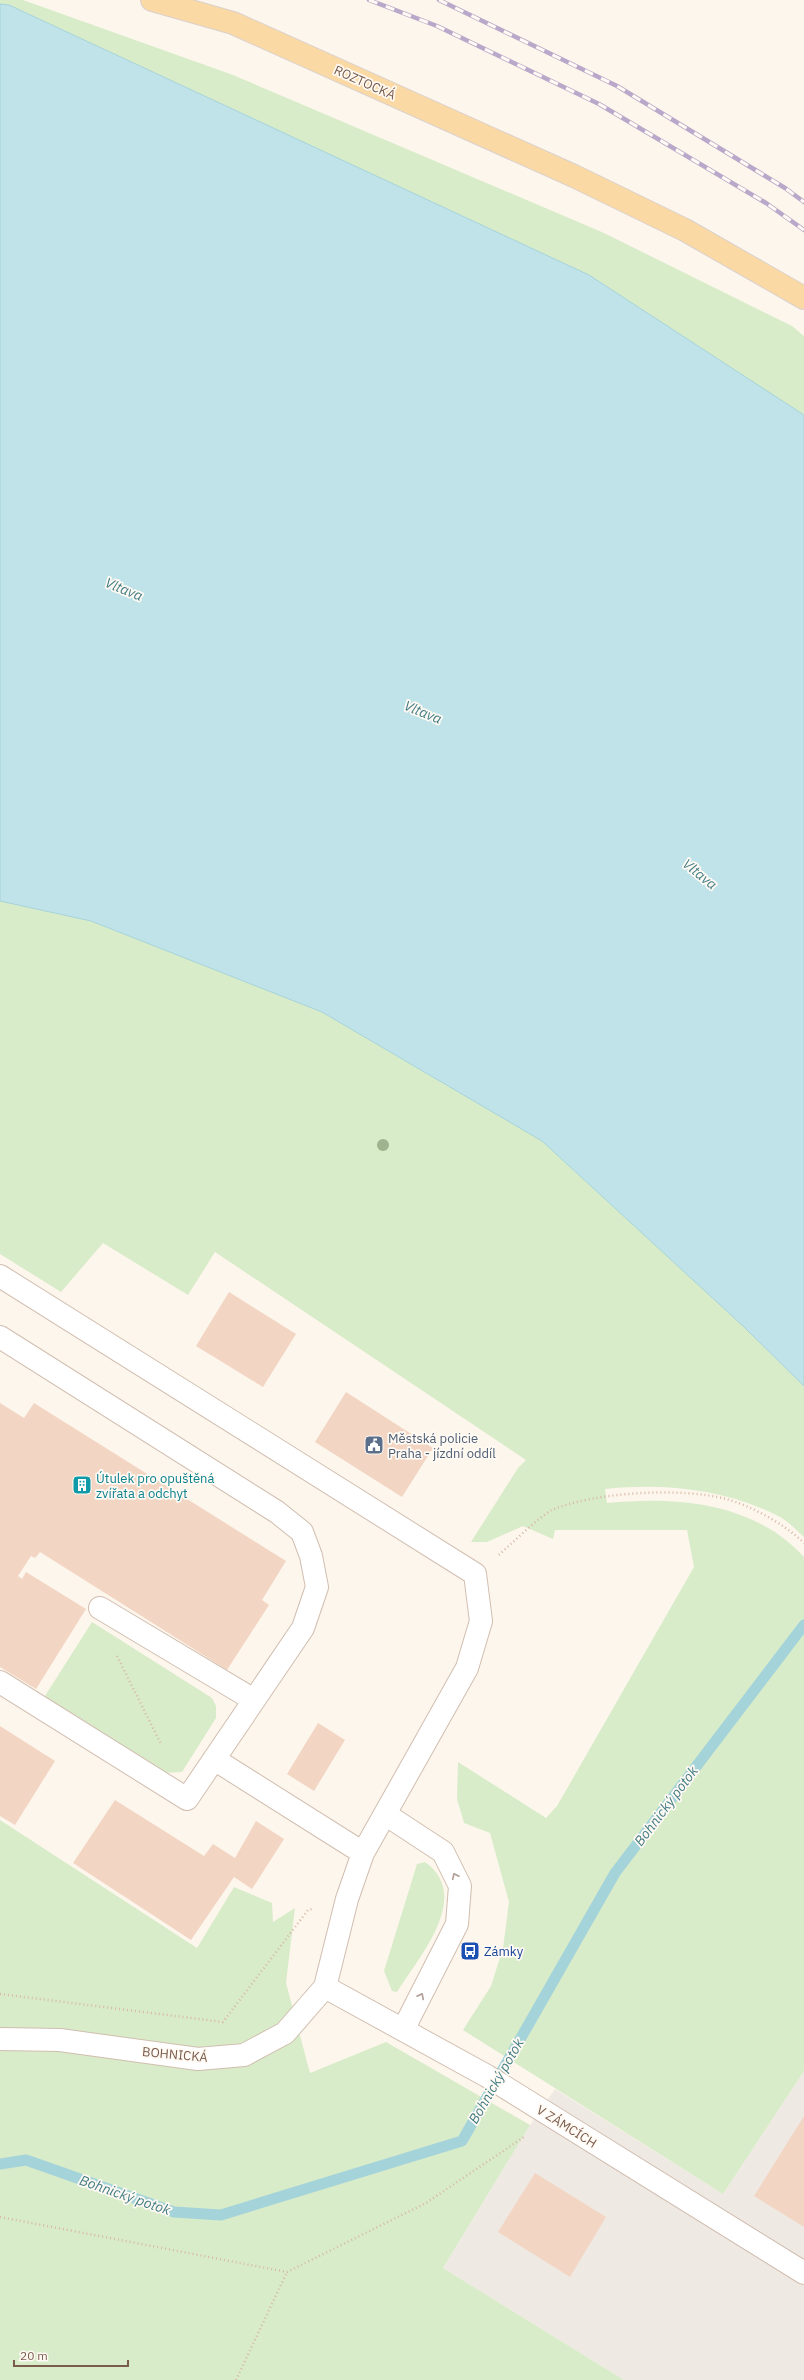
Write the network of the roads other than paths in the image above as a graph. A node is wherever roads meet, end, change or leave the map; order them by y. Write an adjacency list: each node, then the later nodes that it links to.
1 (152, 0): 2 (main road, ROZTOCKÁ)
2 (804, 298)
3 (0, 1276): 9 (street)
4 (0, 1338): 7 (street)
5 (106, 1611): 7 (street)
6 (0, 1682): 8 (street)
7 (254, 1700): 8 (street)
8 (214, 1759): 10 (street)
9 (385, 1814): 10 (street); 12 (street, one-way to 9)
10 (363, 1852): 11 (street)
11 (325, 1987): 12 (street, V ZÁMCÍCH); 13 (street, BOHNICKÁ)
12 (403, 2030): 14 (street, V ZÁMCÍCH)
13 (0, 2040)
14 (804, 2273)

